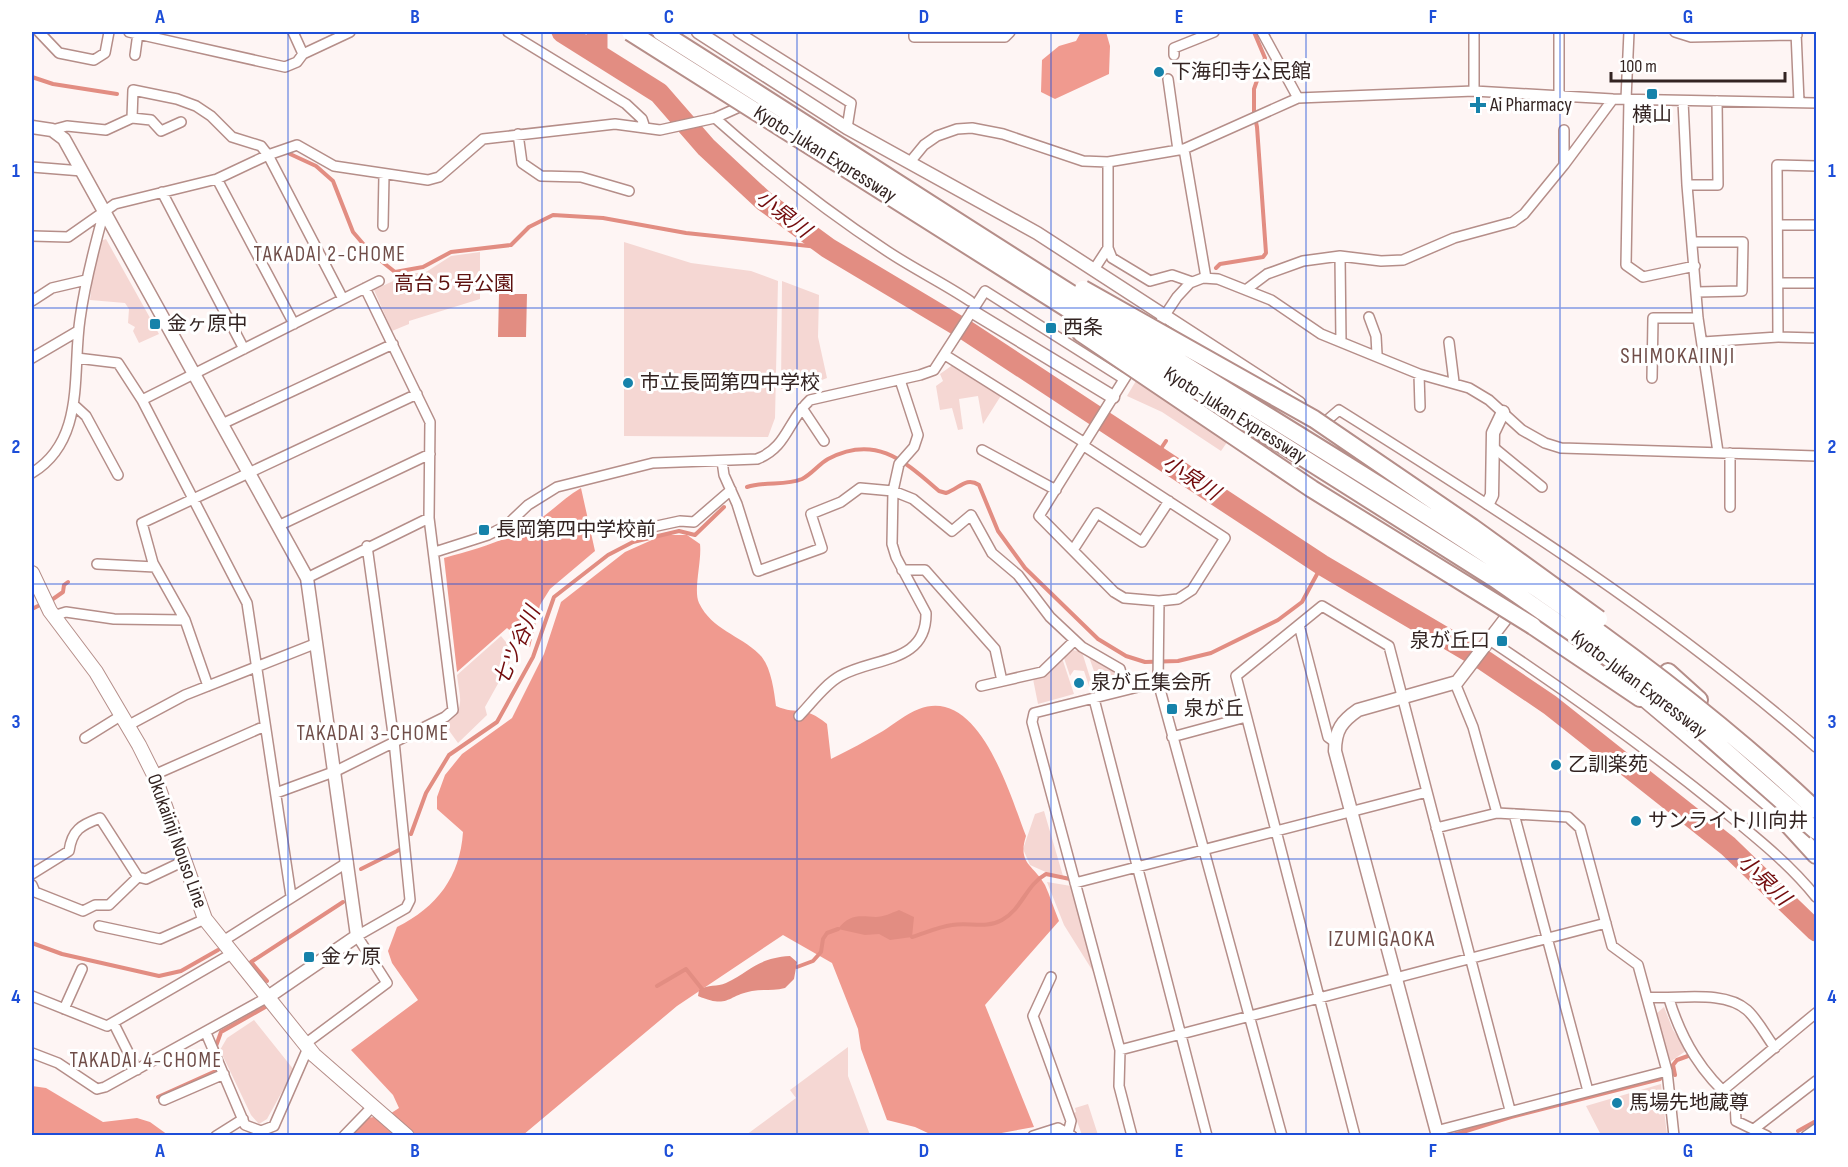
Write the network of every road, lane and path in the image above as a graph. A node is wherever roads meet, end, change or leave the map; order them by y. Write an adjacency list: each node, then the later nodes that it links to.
1 (39, 32): 2 (street)
2 (109, 32)
3 (134, 32): 20 (street); 21 (street)
4 (293, 32): 20 (street)
5 (350, 32): 20 (street)
6 (508, 32): 38 (street)
7 (630, 32): 79 (highway, Kyoto-Jukan Expressway, bridge)
8 (661, 32): 57 (highway, Kyoto-Jukan Expressway, bridge)
9 (698, 32): 24 (street)
10 (738, 32): 39 (street)
11 (914, 32): 12 (street)
12 (1011, 32)
13 (1214, 32): 22 (street)
14 (1262, 32): 27 (street)
15 (1474, 32): 25 (street)
16 (1559, 32): 26 (street)
17 (1629, 32): 29 (street)
18 (1676, 32): 19 (street)
19 (1796, 33): 32 (street)
20 (303, 54)
21 (135, 55)
22 (1174, 55)
23 (1168, 79): 43 (street)
24 (780, 85): 35 (street); 39 (street)
25 (1474, 91): 26 (street); 27 (street)
26 (1559, 95): 28 (street)
27 (1298, 98): 43 (street)
28 (1613, 99): 29 (street); 47 (street)
29 (1627, 99): 30 (street); 65 (street)
30 (1683, 101): 31 (street); 53 (street)
31 (1717, 102): 32 (street); 53 (street)
32 (1799, 102): 33 (street)
33 (1816, 103)
34 (132, 118): 36 (street); 40 (street); 44 (street)
35 (712, 118): 38 (street); 78 (street)
36 (181, 122)
37 (32, 127): 40 (street)
38 (645, 128): 42 (street)
39 (847, 128): 45 (street)
40 (52, 130): 50 (street)
41 (1564, 130): 47 (street)
42 (518, 134): 51 (street); 54 (street)
43 (1181, 149): 46 (street); 67 (street)
44 (268, 154): 51 (street); 52 (street); 76 (street)
45 (910, 162): 46 (street); 66 (street)
46 (1108, 162): 63 (street)
47 (1564, 165): 64 (street)
48 (1816, 166): 58 (street)
49 (32, 167): 50 (street)
50 (82, 171): 56 (street)
51 (384, 175): 60 (street)
52 (217, 179): 55 (street); 83 (street)
53 (1687, 185): 62 (street)
54 (628, 190)
55 (162, 192): 56 (street); 91 (street)
56 (104, 212): 61 (street); 68 (street); 96 (street)
57 (964, 224): 170 (highway, bridge); 176 (highway, Kyoto-Jukan Expressway, bridge)
58 (1778, 225): 59 (street); 71 (street)
59 (1816, 225)
60 (383, 226)
61 (32, 236)
62 (1692, 242): 65 (street); 75 (street)
63 (1108, 248): 66 (street); 70 (street)
64 (1340, 256): 74 (street); 87 (street)
65 (1695, 267): 75 (street)
66 (1095, 268): 80 (street)
67 (1206, 278): 70 (street); 74 (street)
68 (86, 280): 77 (street); 84 (street)
69 (380, 281): 73 (street)
70 (1192, 282): 80 (street)
71 (1778, 283): 72 (street); 85 (street)
72 (1816, 283)
73 (365, 288): 76 (street); 90 (street)
74 (1247, 289): 87 (street)
75 (1697, 292): 82 (street)
76 (344, 299): 83 (street)
77 (32, 301)
78 (971, 309): 92 (street); 99 (street); 104 (street)
79 (1070, 310): 159 (highway, bridge); 182 (highway, Kyoto-Jukan Expressway, bridge)
80 (1163, 317): 99 (street); 109 (street)
81 (1369, 317): 93 (street)
82 (1698, 318): 89 (street); 98 (street)
83 (294, 324): 91 (street)
84 (78, 331): 94 (street); 95 (street)
85 (1778, 337): 86 (street); 89 (street)
86 (1816, 338)
87 (1341, 342): 93 (street)
88 (1449, 342): 101 (street)
89 (1703, 342): 115 (street)
90 (393, 345): 102 (street); 110 (street)
91 (244, 349): 96 (street)
92 (947, 352): 100 (street); 112 (street)
93 (1377, 354): 97 (street)
94 (32, 358)
95 (77, 358): 103 (street); 105 (street)
96 (194, 374): 103 (street); 110 (street)
97 (1419, 374): 101 (street); 107 (street)
98 (1652, 378)
99 (1124, 379): 104 (street)
100 (900, 380): 106 (street); 125 (street)
101 (1454, 382): 108 (street)
102 (417, 394): 117 (street); 120 (street)
103 (142, 400): 127 (street)
104 (1111, 400): 112 (street)
105 (74, 405): 121 (street); 122 (street)
106 (802, 408): 111 (street); 119 (street)
107 (1420, 408)
108 (1503, 412): 113 (street); 115 (street)
109 (1325, 422): 129 (street); 142 (street)
110 (222, 424): 120 (street)
111 (824, 441)
112 (1085, 443): 124 (street); 128 (street)
113 (1493, 447): 123 (street); 129 (street)
114 (982, 450): 124 (street)
115 (1718, 452): 116 (street)
116 (1730, 453): 118 (street); 130 (street)
117 (430, 454): 131 (street); 132 (street)
118 (1816, 456)
119 (722, 461): 126 (street); 136 (street)
120 (248, 472): 127 (street); 132 (street)
121 (32, 473)
122 (118, 475)
123 (1542, 487)
124 (1056, 490): 135 (street)
125 (893, 491): 126 (street); 139 (street); 148 (street)
126 (732, 492): 133 (street)
127 (192, 501): 138 (street); 151 (street)
128 (1169, 501): 135 (street); 143 (street)
129 (1488, 503): 169 (street)
130 (1730, 507)
131 (429, 518): 134 (street); 136 (street)
132 (278, 526): 141 (street)
133 (643, 529)
134 (367, 546): 141 (street); 167 (street)
135 (1073, 550): 143 (street)
136 (435, 552): 167 (street)
137 (97, 564): 138 (street)
138 (155, 567): 146 (street)
139 (902, 570): 153 (street); 161 (street)
140 (32, 573): 145 (main road, Okukaiinji Nouso Line)
141 (307, 578): 150 (street)
142 (1528, 590): 144 (street); 149 (street)
143 (1159, 601): 154 (street)
144 (1551, 610): 159 (street); 170 (street)
145 (53, 616): 146 (street); 163 (main road, Okukaiinji Nouso Line)
146 (185, 620): 155 (street)
147 (1299, 625): 158 (street); 162 (street); 168 (street)
148 (1074, 641): 153 (street); 157 (street)
149 (1490, 642): 152 (street); 194 (street)
150 (317, 643): 151 (street); 171 (street)
151 (257, 667): 155 (street); 164 (street)
152 (1459, 680): 158 (street); 178 (street)
153 (1002, 681): 156 (street)
154 (1158, 682): 157 (street); 165 (street)
155 (208, 686): 163 (street)
156 (981, 686)
157 (1125, 689): 160 (street)
158 (1403, 698): 168 (street); 173 (street)
159 (1640, 698): 175 (street)
160 (1094, 699): 188 (street); 191 (street)
161 (799, 716)
162 (1246, 717): 165 (street); 181 (street)
163 (125, 720): 166 (street); 172 (main road, Okukaiinji Nouso Line)
164 (266, 726): 172 (street); 174 (street)
165 (1172, 737): 184 (street)
166 (85, 738)
167 (394, 741): 171 (street); 198 (street)
168 (1335, 742): 177 (street)
169 (1816, 747)
170 (1756, 756): 176 (street)
171 (336, 771): 174 (street); 187 (street)
172 (154, 775): 186 (main road, Okukaiinji Nouso Line)
173 (1427, 792): 177 (street); 180 (street)
174 (276, 793): 193 (street)
175 (1775, 810): 183 (street); 185 (highway)
176 (1816, 810)
177 (1352, 812): 181 (street); 205 (street)
178 (1497, 813): 179 (street); 180 (street)
179 (1514, 814): 196 (street); 199 (street)
180 (1437, 828): 202 (street)
181 (1276, 831): 184 (street); 209 (street)
182 (1816, 831)
183 (1816, 848)
184 (1203, 850): 188 (street); 213 (street)
185 (1816, 855)
186 (184, 861): 190 (street); 195 (main road, Okukaiinji Nouso Line)
187 (348, 862): 193 (street); 198 (street)
188 (1138, 867): 191 (street); 216 (street)
189 (32, 874): 190 (street)
190 (138, 877): 192 (street)
191 (1075, 883): 219 (street)
192 (32, 885)
193 (291, 896): 200 (street)
194 (1816, 897)
195 (206, 919): 197 (street); 200 (main road, Okukaiinji Nouso Line)
196 (1606, 922): 199 (street); 208 (street)
197 (99, 926)
198 (357, 936): 207 (street); 217 (street)
199 (1547, 938): 202 (street); 225 (street)
200 (223, 941): 201 (main road, Okukaiinji Nouso Line)
201 (233, 953): 207 (main road, Okukaiinji Nouso Line); 214 (street)
202 (1470, 958): 205 (street); 229 (street)
203 (82, 969): 211 (street)
204 (1051, 977): 234 (street)
205 (1395, 978): 209 (street); 233 (street)
206 (32, 996): 211 (street)
207 (268, 997): 215 (street); 217 (main road, Okukaiinji Nouso Line)
208 (1647, 997): 210 (street); 222 (street)
209 (1319, 998): 213 (street); 242 (street)
210 (1669, 999): 218 (street); 226 (street)
211 (64, 1009): 214 (street)
212 (1816, 1013): 218 (street)
213 (1249, 1016): 216 (street); 241 (street)
214 (114, 1024): 221 (street)
215 (206, 1033): 221 (street); 223 (street)
216 (1181, 1034): 219 (street); 240 (street)
217 (307, 1046): 228 (main road, Okukaiinji Nouso Line); 230 (street)
218 (1775, 1048): 226 (street)
219 (1120, 1050): 239 (street)
220 (32, 1053): 221 (street)
221 (137, 1070)
222 (1667, 1071): 225 (street); 243 (street)
223 (224, 1074): 227 (street); 230 (street)
224 (1816, 1081): 232 (street)
225 (1588, 1091): 229 (street)
226 (1722, 1091): 232 (street)
227 (164, 1100)
228 (374, 1105): 236 (street); 237 (main road, Okukaiinji Nouso Line)
229 (1510, 1110): 233 (street)
230 (243, 1119): 235 (street)
231 (1816, 1129): 245 (street)
232 (1754, 1130): 244 (street)
233 (1437, 1133)
234 (1070, 1134): 238 (street)
235 (216, 1136)
236 (344, 1136)
237 (407, 1136)
238 (1033, 1136)
239 (1132, 1136)
240 (1207, 1136)
241 (1282, 1136)
242 (1355, 1136)
243 (1674, 1136)
244 (1767, 1136)
245 (1806, 1136)

